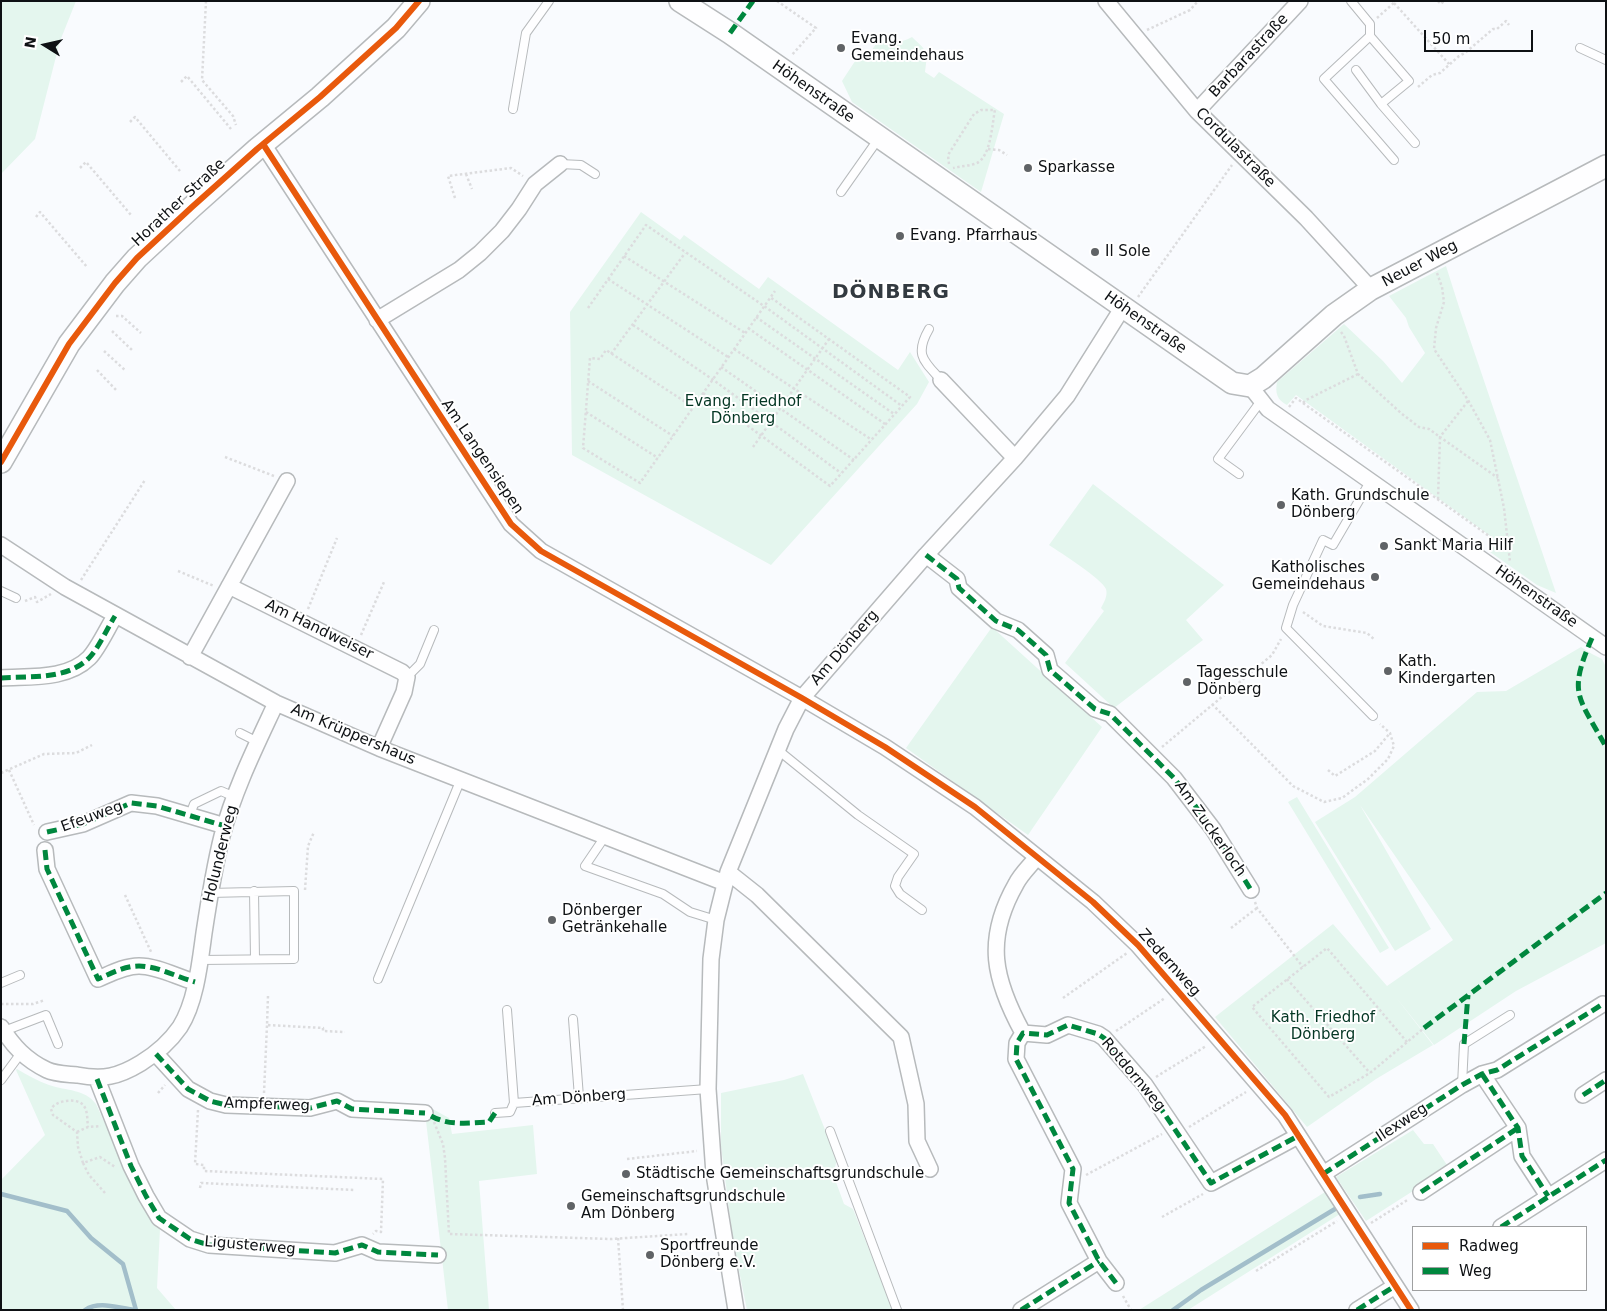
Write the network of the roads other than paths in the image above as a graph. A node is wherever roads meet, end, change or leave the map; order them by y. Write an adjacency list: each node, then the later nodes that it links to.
1 (419, 1): 16 (street, Horather Straße)
2 (549, 1): 12 (lane)
3 (680, 1): 14 (street, Höhenstraße)
4 (1106, 1): 13 (street, Cordulastraße)
5 (1300, 1): 13 (street, Barbarastraße)
6 (1351, 1): 7 (lane)
7 (1370, 36): 11 (lane); 17 (lane)
8 (1580, 48): 9 (lane)
9 (1606, 60)
10 (1356, 70): 11 (lane)
11 (1381, 104): 15 (lane)
12 (513, 110)
13 (1197, 111): 22 (street, Cordulastraße)
14 (879, 138): 21 (lane); 23 (street, Höhenstraße)
15 (1415, 143)
16 (263, 144): 24 (street, Am Langensiepen); 29 (street, Horather Straße)
17 (1394, 160)
18 (560, 164): 20 (lane); 24 (street)
19 (1606, 166): 22 (street, Neuer Weg)
20 (595, 174)
21 (841, 192)
22 (1371, 289): 27 (street, Neuer Weg)
23 (1126, 309): 27 (street, Höhenstraße); 28 (street, Am Dönberg)
24 (377, 320): 44 (street, Am Langensiepen)
25 (929, 329): 26 (lane)
26 (941, 380): 28 (street)
27 (1255, 393): 30 (lane); 31 (street, Höhenstraße)
28 (1015, 458): 34 (street, Am Dönberg)
29 (1, 462)
30 (1239, 474)
31 (1371, 480): 40 (street, Höhenstraße); 46 (lane)
32 (287, 481): 35 (street)
33 (1, 545): 38 (street, Am Krüppershaus)
34 (926, 555): 44 (street, Am Dönberg); 60 (street, Am Zuckerloch)
35 (228, 588): 41 (street); 42 (street, Am Handweiser)
36 (1, 591): 37 (lane)
37 (16, 598)
38 (115, 616): 41 (street, Am Krüppershaus); 43 (street)
39 (434, 630): 42 (lane)
40 (1606, 647)
41 (190, 657): 45 (street, Am Krüppershaus)
42 (406, 677): 49 (street)
43 (1, 678)
44 (802, 698): 50 (street, Am Dönberg); 58 (street, Zedernweg)
45 (276, 703): 48 (street, Holunderweg); 49 (street, Am Krüppershaus)
46 (1373, 716)
47 (240, 734): 48 (lane)
48 (258, 742): 52 (street, Holunderweg)
49 (380, 748): 51 (street, Am Krüppershaus)
50 (778, 750): 59 (street, Am Dönberg); 63 (lane)
51 (461, 779): 56 (street, Am Krüppershaus); 68 (lane)
52 (235, 797): 53 (lane); 54 (street, Holunderweg)
53 (190, 815): 54 (street, Efeuweg); 55 (street, Efeuweg)
54 (225, 826): 62 (street, Holunderweg)
55 (47, 832)
56 (606, 835): 59 (street, Am Krüppershaus); 64 (lane)
57 (45, 850): 69 (street)
58 (1036, 857): 76 (street); 94 (street, Zedernweg)
59 (727, 877): 64 (street, Am Dönberg); 96 (street)
60 (1251, 890)
61 (254, 891): 62 (lane); 66 (lane); 66 (lane)
62 (210, 893): 65 (street, Holunderweg)
63 (922, 910)
64 (716, 920): 86 (street, Am Dönberg)
65 (200, 960): 66 (lane); 69 (street, Holunderweg)
66 (255, 960)
67 (20, 975): 70 (lane)
68 (378, 979)
69 (195, 982): 79 (street, Holunderweg)
70 (1, 983)
71 (1603, 1004): 81 (street, Ilexweg)
72 (507, 1010): 89 (lane, Am Dönberg)
73 (1510, 1015): 85 (lane)
74 (573, 1019): 88 (lane)
75 (3, 1029): 77 (lane); 78 (street, Holunderweg)
76 (1023, 1033): 94 (street, Rotdornweg); 102 (street)
77 (58, 1044)
78 (21, 1053): 80 (lane); 82 (street, Holunderweg)
79 (156, 1054): 82 (street, Holunderweg); 90 (street, Ampferweg)
80 (4, 1070): 83 (lane)
81 (1482, 1074): 85 (street, Ilexweg); 92 (street)
82 (97, 1079): 101 (street, Ligusterweg)
83 (1, 1080)
84 (1606, 1080): 87 (street)
85 (1462, 1085): 97 (street, Ilexweg)
86 (708, 1089): 88 (lane, Am Dönberg); 105 (street, Am Dönberg)
87 (1583, 1095)
88 (579, 1098): 89 (lane, Am Dönberg)
89 (514, 1103): 91 (lane)
90 (425, 1113)
91 (495, 1113)
92 (1518, 1128): 98 (street); 99 (street)
93 (830, 1131): 106 (lane)
94 (1298, 1136): 97 (street, Zedernweg)
95 (1606, 1160): 99 (street)
96 (930, 1169)
97 (1323, 1174): 104 (street, Zedernweg)
98 (1421, 1192)
99 (1548, 1196): 100 (street)
100 (1502, 1226)
101 (438, 1255)
102 (1099, 1261): 103 (street); 107 (street)
103 (1116, 1283)
104 (1395, 1286): 108 (street); 109 (street, Zedernweg)
105 (736, 1310)
106 (897, 1310)
107 (1022, 1310)
108 (1358, 1310)
109 (1411, 1310)

